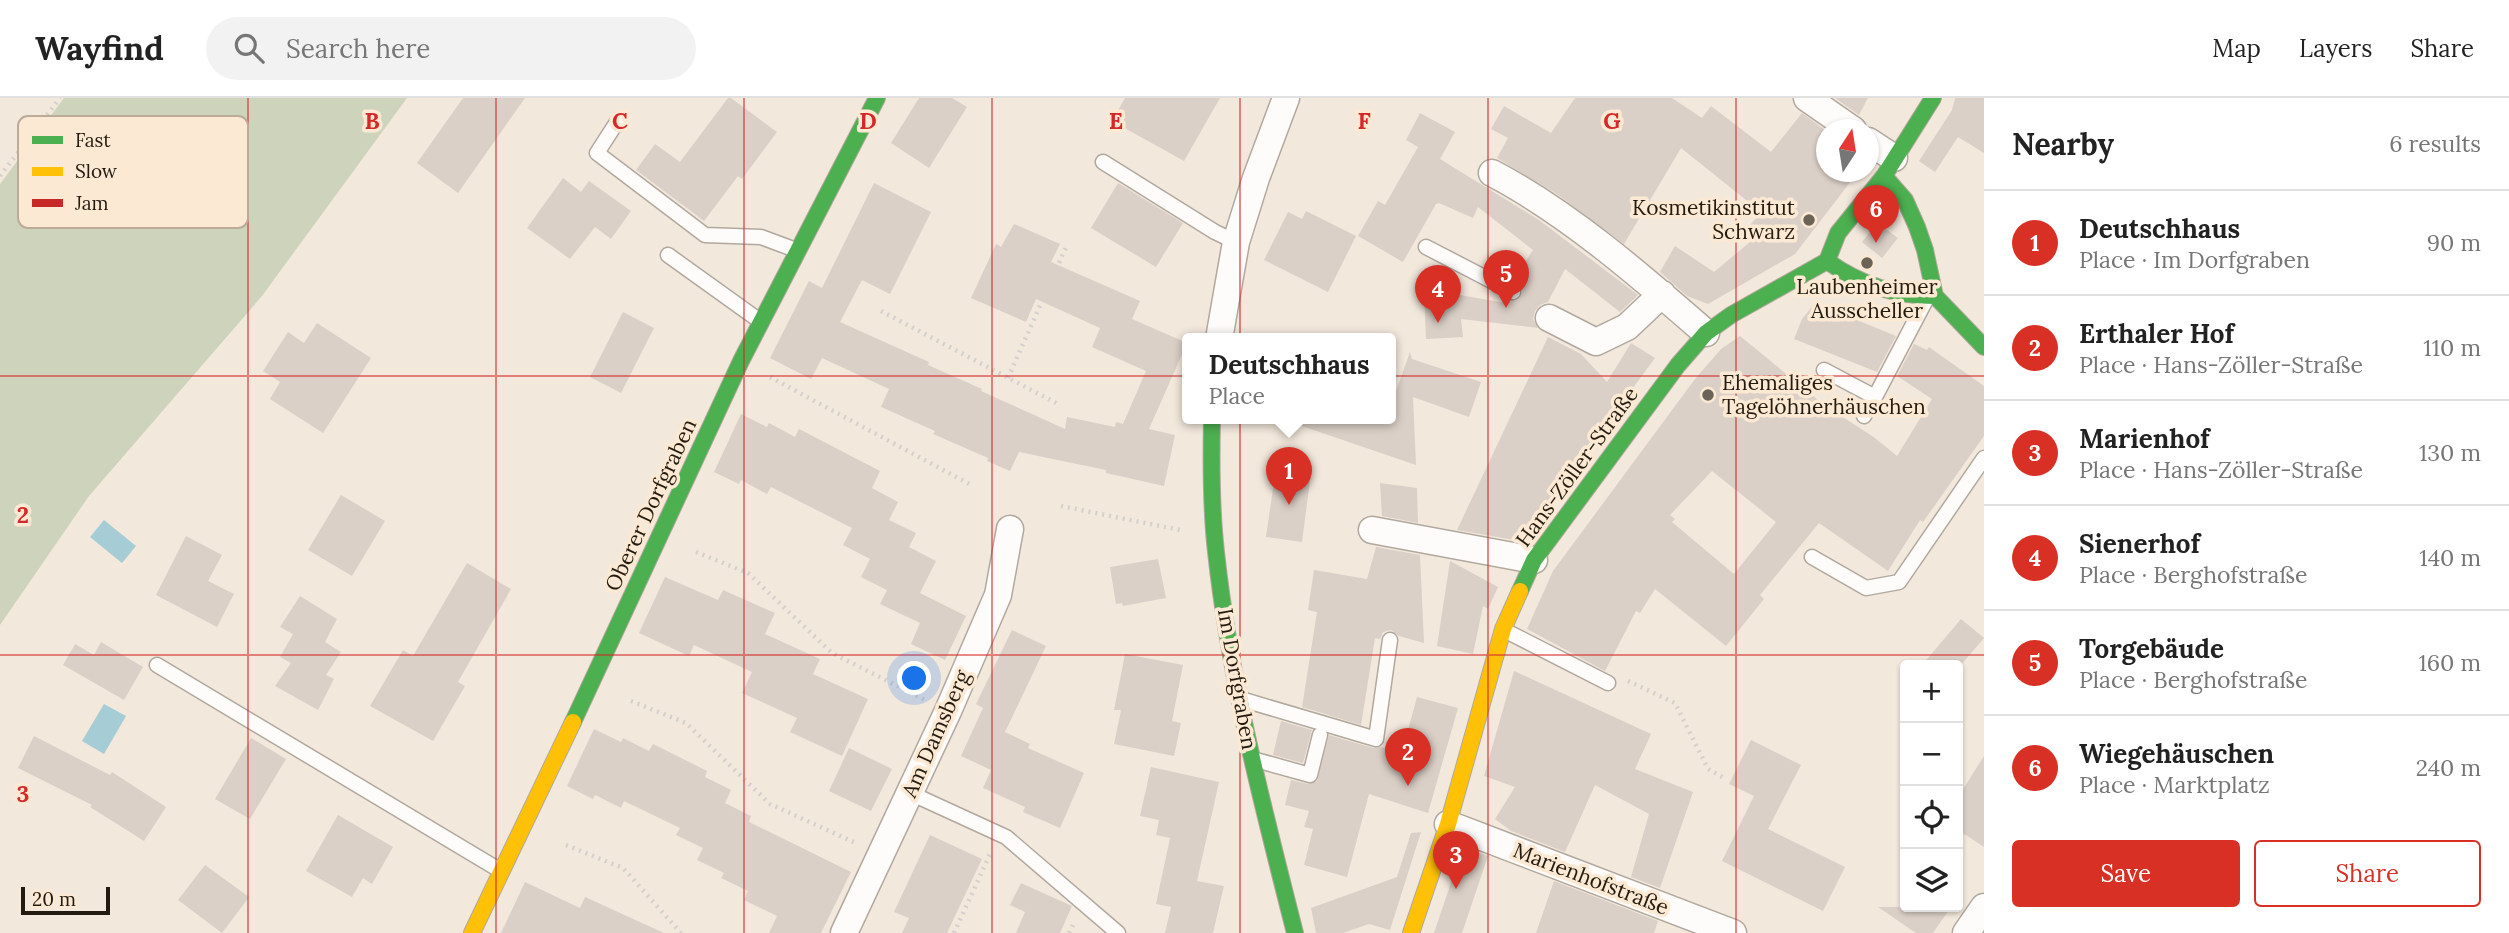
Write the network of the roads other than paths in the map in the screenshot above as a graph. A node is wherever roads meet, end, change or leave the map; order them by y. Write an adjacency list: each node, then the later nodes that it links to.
1 (877, 98): 13 (street, Oberer Dorfgraben)
2 (1286, 98): 11 (street)
3 (1807, 98): 5 (street)
4 (1933, 98): 9 (street)
5 (1837, 119)
6 (617, 122): 13 (lane)
7 (1879, 155): 9 (street)
8 (1103, 162): 11 (lane)
9 (1889, 167): 15 (street); 18 (street)
10 (1492, 173): 17 (street)
11 (1237, 242): 21 (street)
12 (1426, 247): 16 (lane)
13 (798, 250): 20 (street, Oberer Dorfgraben)
14 (668, 255): 20 (lane)
15 (1827, 261): 18 (street); 22 (street, Hans-Zöller-Straße)
16 (1513, 292)
17 (1662, 294): 19 (street); 22 (street)
18 (1931, 296): 23 (street); 25 (lane)
19 (1543, 314)
20 (761, 322): 42 (street, Oberer Dorfgraben)
21 (1220, 333)
22 (1706, 333): 32 (street, Hans-Zöller-Straße)
23 (1984, 347)
24 (1824, 370): 25 (lane)
25 (1875, 397): 26 (lane)
26 (1864, 416)
27 (1212, 424): 37 (street, Im Dorfgraben)
28 (1984, 458): 31 (lane)
29 (1010, 529): 40 (street, Am Damsberg)
30 (1372, 530): 32 (street)
31 (1812, 557)
32 (1534, 560): 33 (street, Hans-Zöller-Straße)
33 (1503, 629): 36 (lane); 41 (street, Hans-Zöller-Straße)
34 (1390, 640): 37 (lane)
35 (157, 665): 42 (lane)
36 (1608, 683)
37 (1236, 698): 39 (street, Im Dorfgraben)
38 (1320, 735): 39 (lane)
39 (1251, 759): 47 (street, Im Dorfgraben)
40 (910, 793): 45 (street, Am Damsberg); 46 (lane)
41 (1448, 824): 48 (street, Hans-Zöller-Straße); 49 (street, Marienhofstraße)
42 (500, 871): 44 (street, Oberer Dorfgraben)
43 (1984, 907): 50 (street)
44 (472, 933)
45 (844, 933)
46 (1118, 933)
47 (1295, 933)
48 (1411, 933)
49 (1733, 933)
50 (1966, 933)

